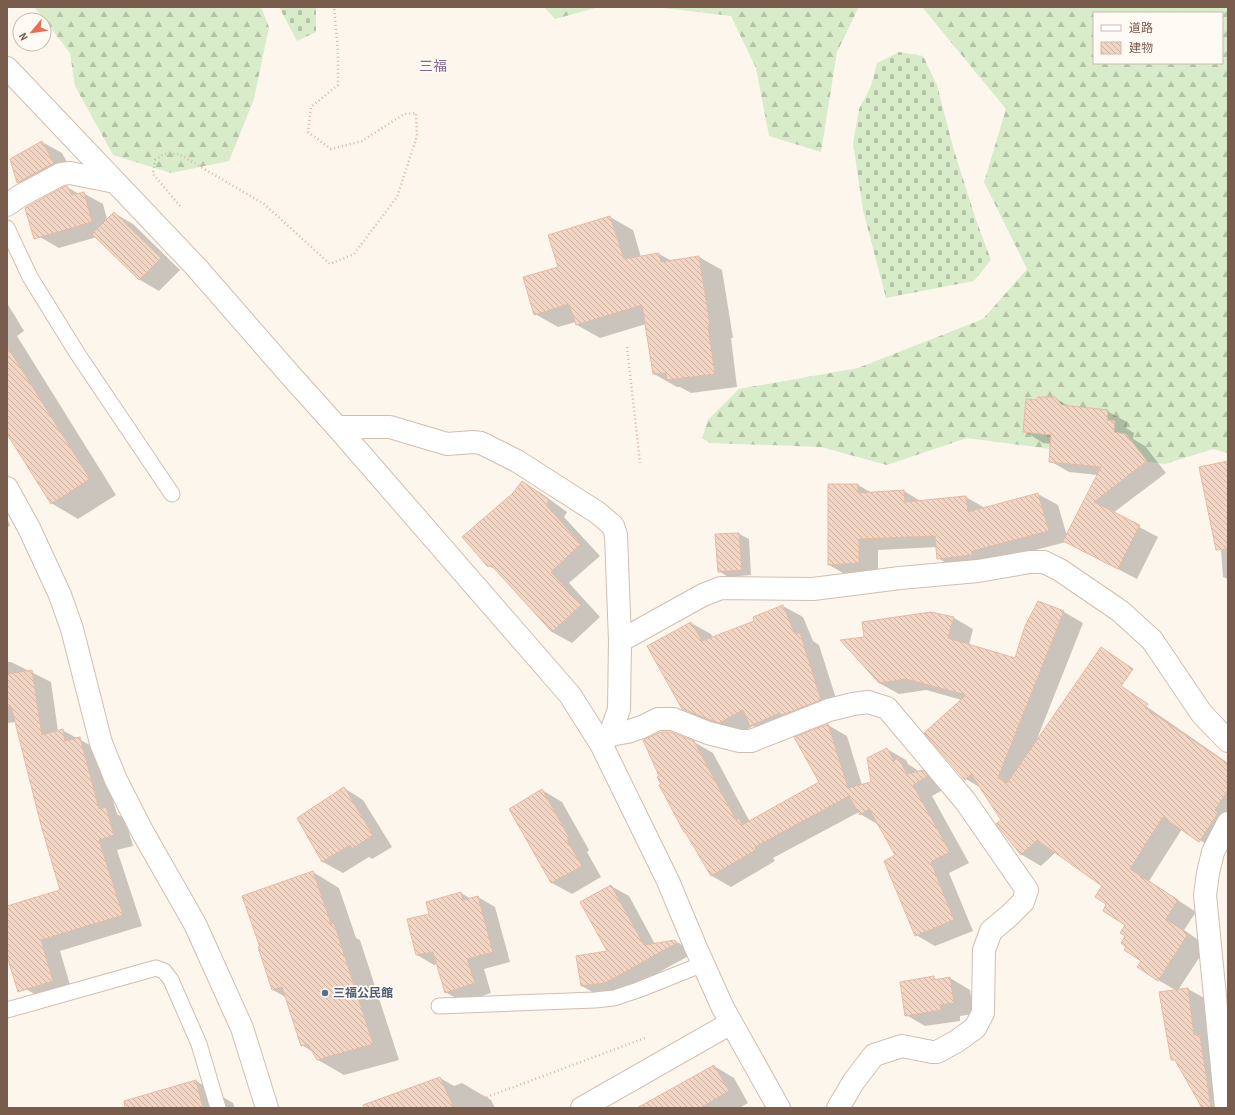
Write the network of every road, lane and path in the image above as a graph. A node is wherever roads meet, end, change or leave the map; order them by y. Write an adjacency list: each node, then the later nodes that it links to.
1 (334, 7): 5 (path)
2 (7, 68): 3 (street)
3 (115, 182): 4 (street); 8 (street)
4 (7, 205)
5 (182, 209)
6 (7, 228): 11 (lane)
7 (627, 347): 9 (path)
8 (337, 427): 12 (street); 13 (street)
9 (640, 463)
10 (7, 488): 24 (street)
11 (172, 494)
12 (620, 641): 13 (street); 14 (street)
13 (606, 739): 16 (street); 27 (street)
14 (1228, 741)
15 (1228, 823): 22 (street)
16 (703, 964): 17 (lane); 19 (street)
17 (439, 1006)
18 (7, 1010): 23 (lane)
19 (731, 1023): 25 (street); 26 (street)
20 (649, 1036): 21 (path)
21 (479, 1100)
22 (1226, 1106)
23 (218, 1108)
24 (267, 1108)
25 (582, 1108)
26 (779, 1108)
27 (838, 1108)

